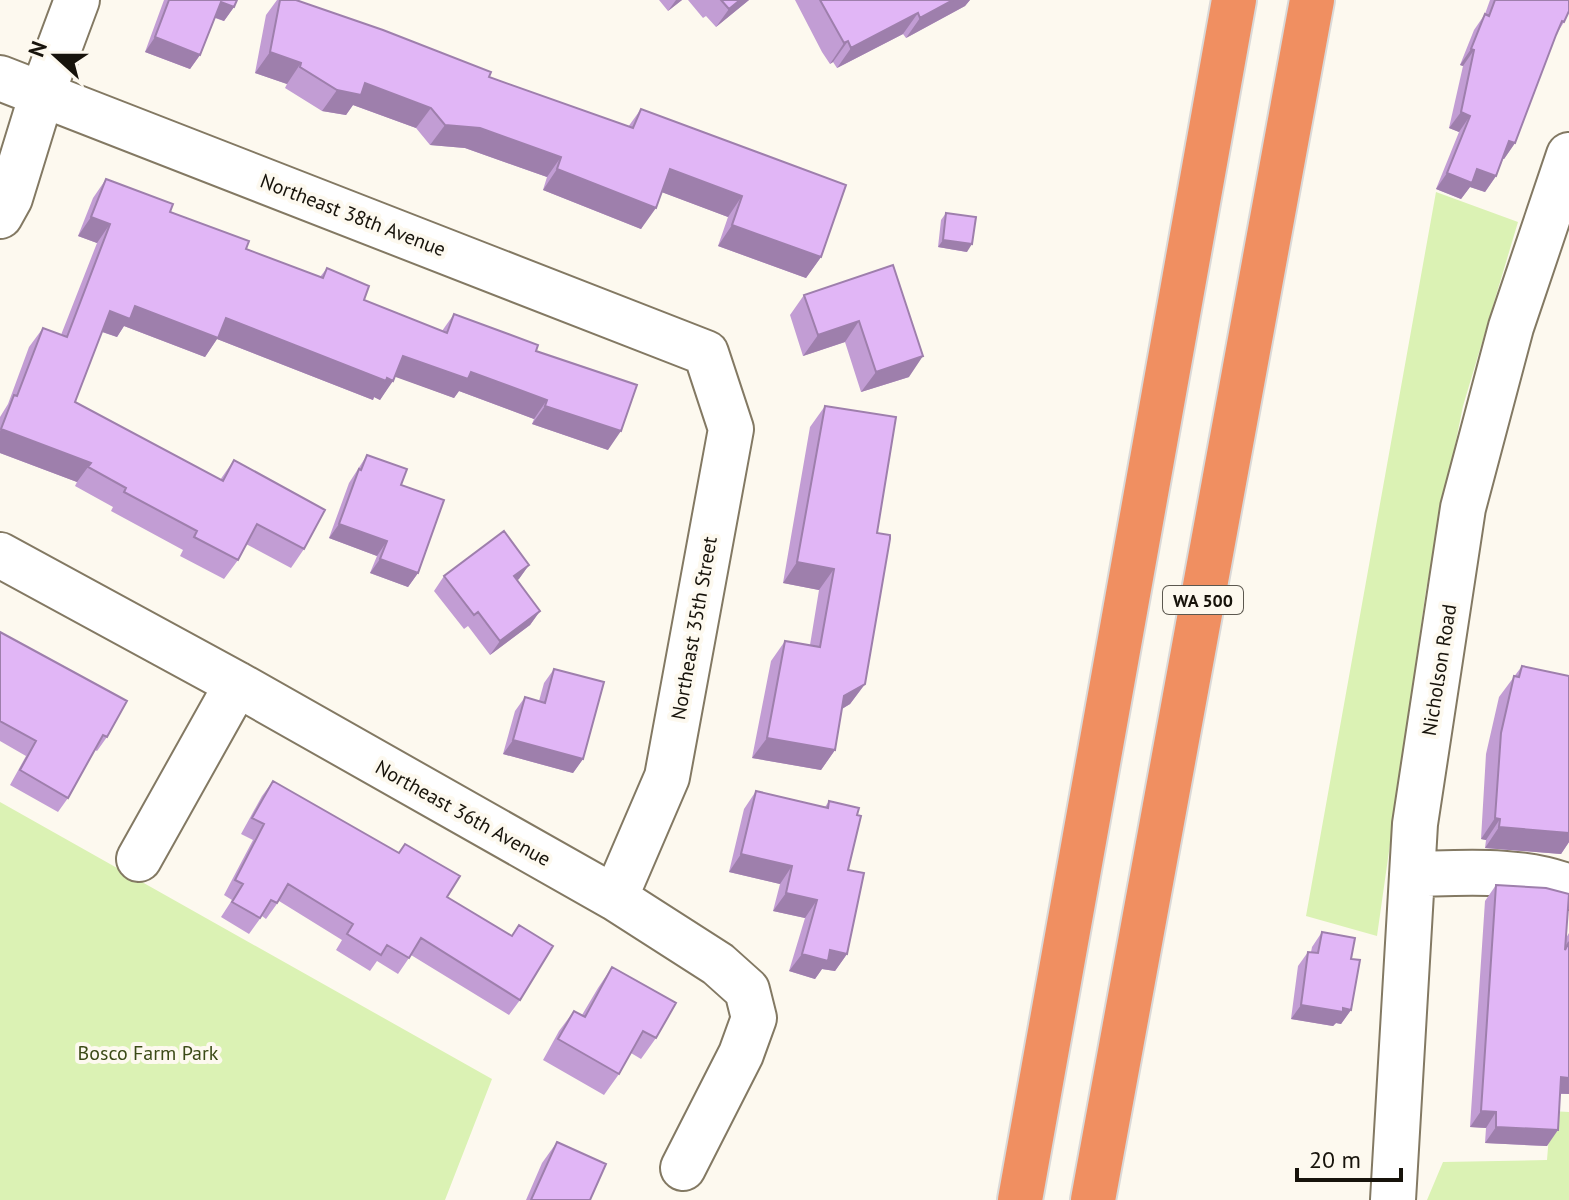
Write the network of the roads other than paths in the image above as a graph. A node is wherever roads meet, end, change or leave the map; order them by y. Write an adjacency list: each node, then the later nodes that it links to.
1 (77, 0): 5 (street)
2 (1234, 0): 16 (highway)
3 (1312, 0): 17 (highway, WA 500)
4 (0, 78): 5 (street, Northeast 38th Avenue)
5 (42, 94): 7 (street); 8 (street, Northeast 38th Avenue)
6 (1569, 155): 12 (street, Nicholson Road)
7 (0, 216)
8 (706, 353): 14 (street, Northeast 35th Street)
9 (0, 555): 10 (street, Northeast 36th Avenue)
10 (237, 684): 11 (street); 14 (street, Northeast 36th Avenue)
11 (139, 859)
12 (1412, 874): 13 (street); 18 (street, Nicholson Road)
13 (1569, 887)
14 (615, 898): 15 (street, Northeast 36th Avenue)
15 (683, 1168)
16 (1020, 1200)
17 (1093, 1200)
18 (1393, 1200)

